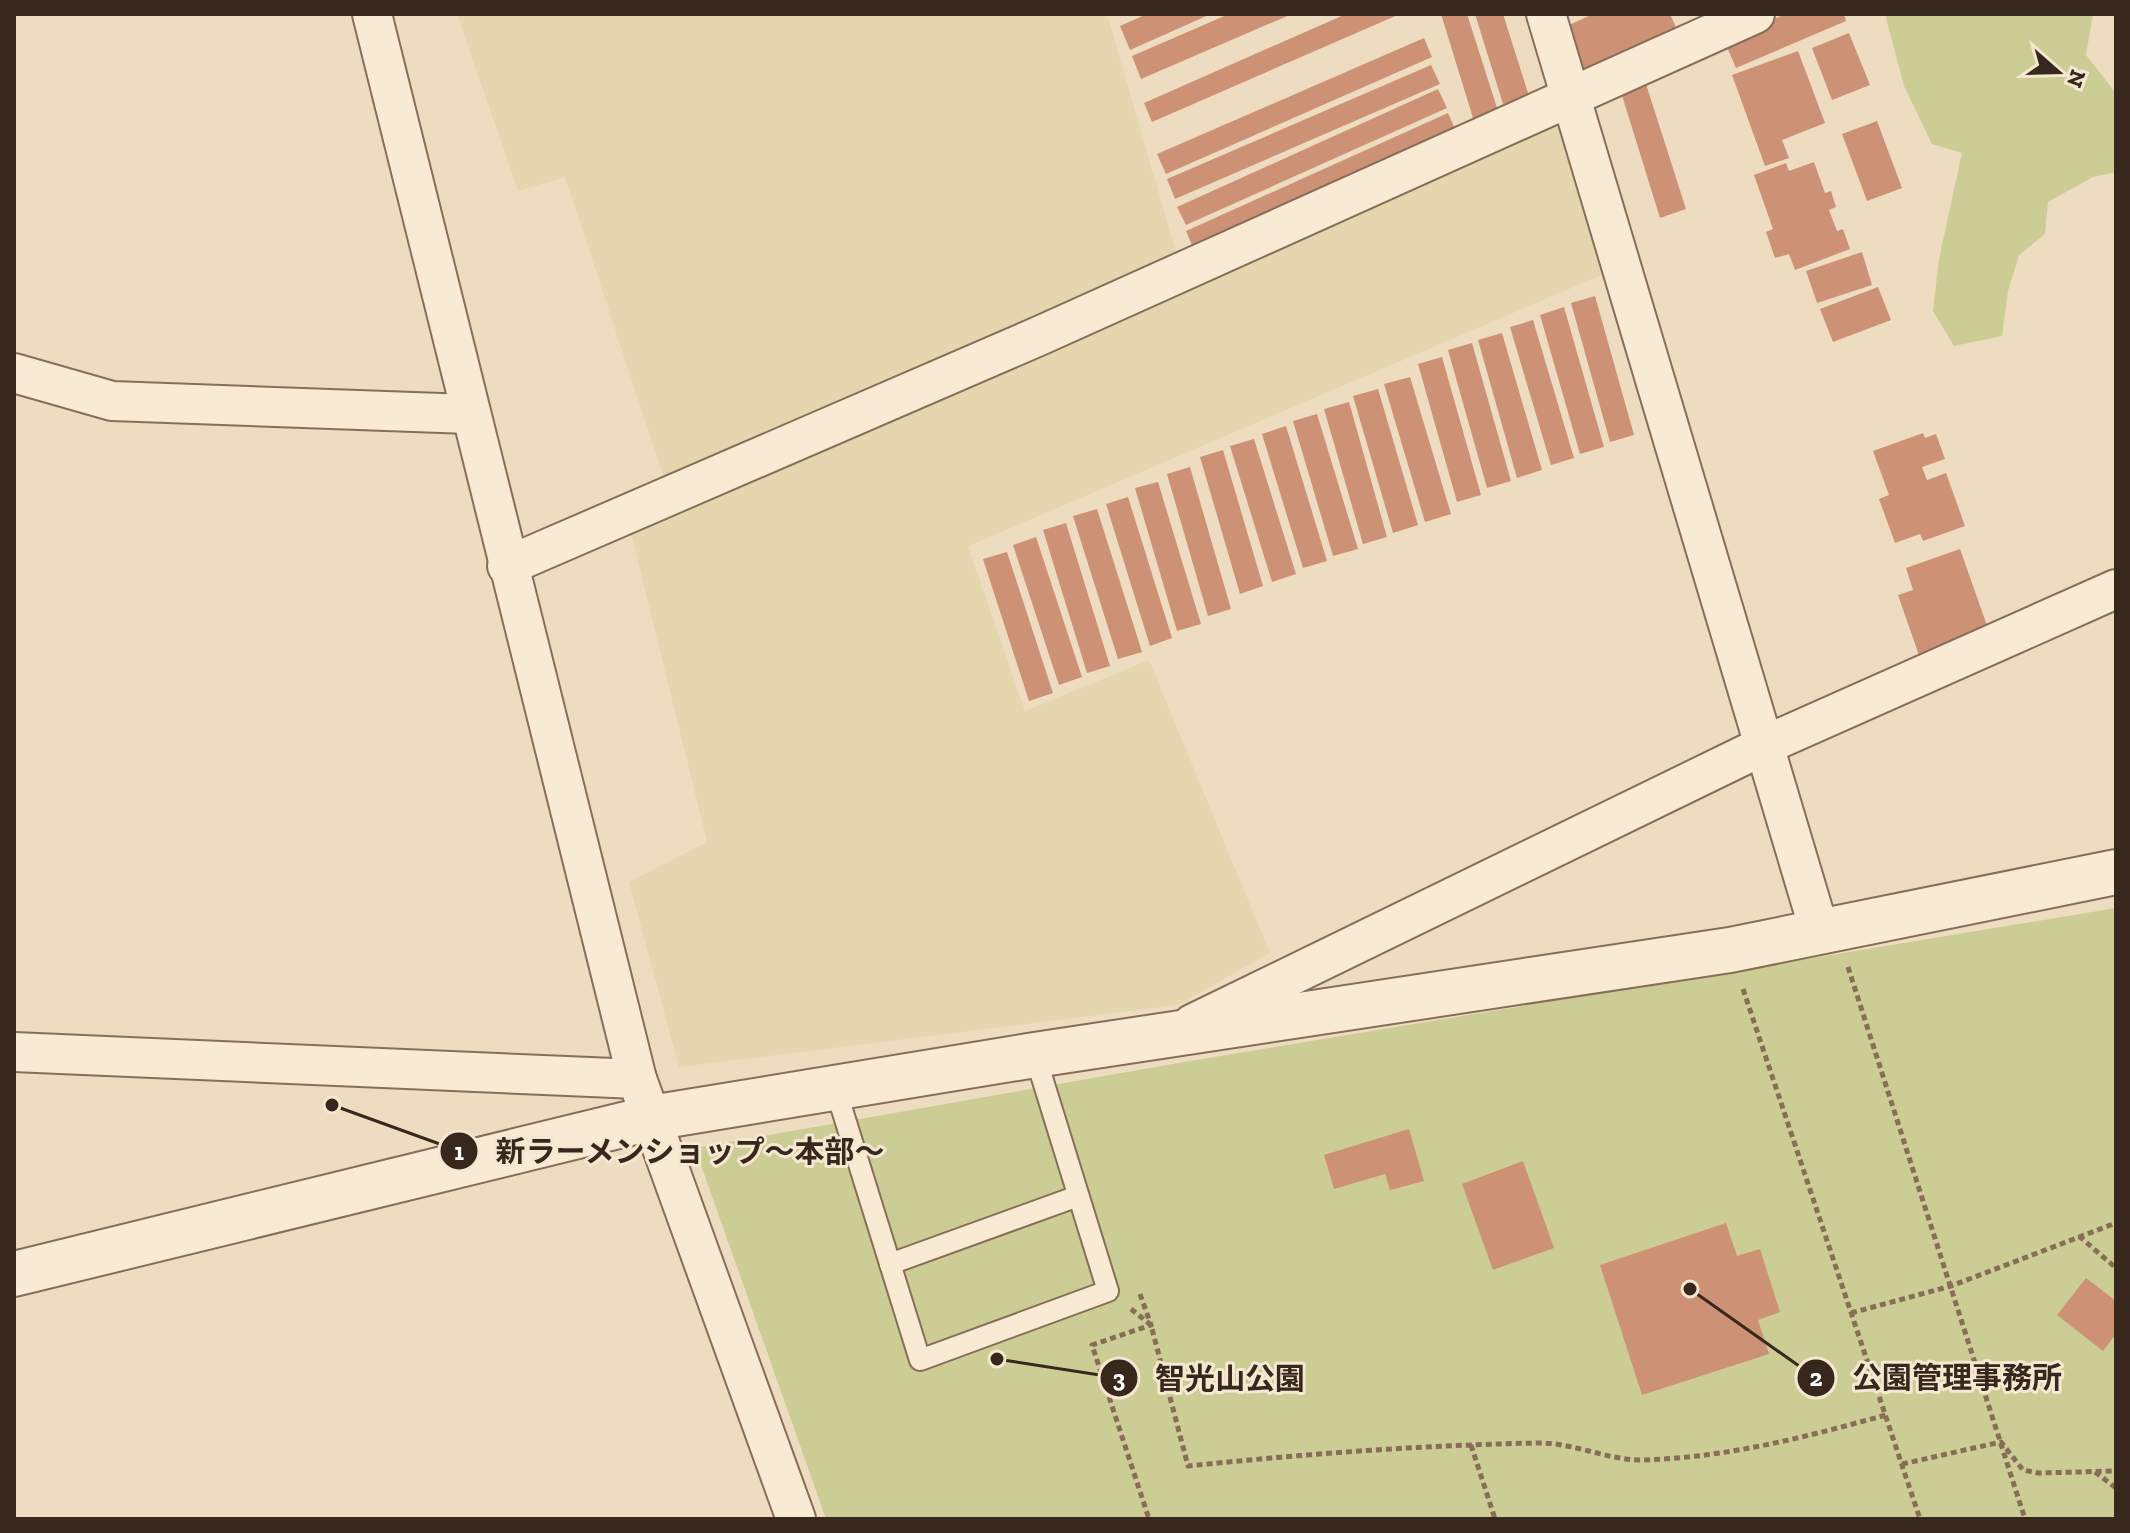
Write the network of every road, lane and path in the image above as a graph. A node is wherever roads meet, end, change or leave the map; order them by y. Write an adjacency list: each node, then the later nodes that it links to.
1 (372, 14): 6 (street)
2 (1546, 14): 4 (street)
3 (1755, 14): 4 (street)
4 (1570, 98): 7 (street); 9 (street)
5 (14, 373): 6 (street)
6 (469, 414): 7 (street)
7 (507, 566): 20 (street)
8 (2116, 589): 9 (street)
9 (1765, 745): 11 (street); 16 (street)
10 (2116, 872): 11 (street)
11 (1830, 944): 13 (street); 14 (path); 14 (path)
12 (1864, 967): 14 (path)
13 (1735, 968): 15 (path); 16 (street); 30 (path)
14 (1849, 970): 28 (path)
15 (1755, 984)
16 (1168, 1036): 18 (street)
17 (14, 1052): 20 (street)
18 (1035, 1055): 19 (street); 21 (lane)
19 (835, 1087): 20 (street); 24 (lane)
20 (644, 1098): 26 (street); 39 (street)
21 (1078, 1196): 24 (lane); 29 (lane)
22 (2116, 1223): 23 (path)
23 (2079, 1235): 25 (path); 28 (path)
24 (890, 1264): 29 (lane)
25 (2116, 1268)
26 (14, 1274)
27 (1135, 1280): 31 (path)
28 (1951, 1286): 30 (path); 33 (path)
29 (1108, 1291): 31 (path)
30 (1851, 1313): 32 (path)
31 (1151, 1325): 34 (path); 40 (path)
32 (1886, 1415): 34 (path); 35 (path)
33 (2001, 1442): 35 (path); 36 (path); 43 (path)
34 (1471, 1445): 41 (path)
35 (1902, 1464): 42 (path)
36 (2093, 1470): 37 (path); 38 (path)
37 (2116, 1471)
38 (2116, 1488)
39 (796, 1519)
40 (1149, 1519)
41 (1495, 1519)
42 (1920, 1519)
43 (2025, 1519)

